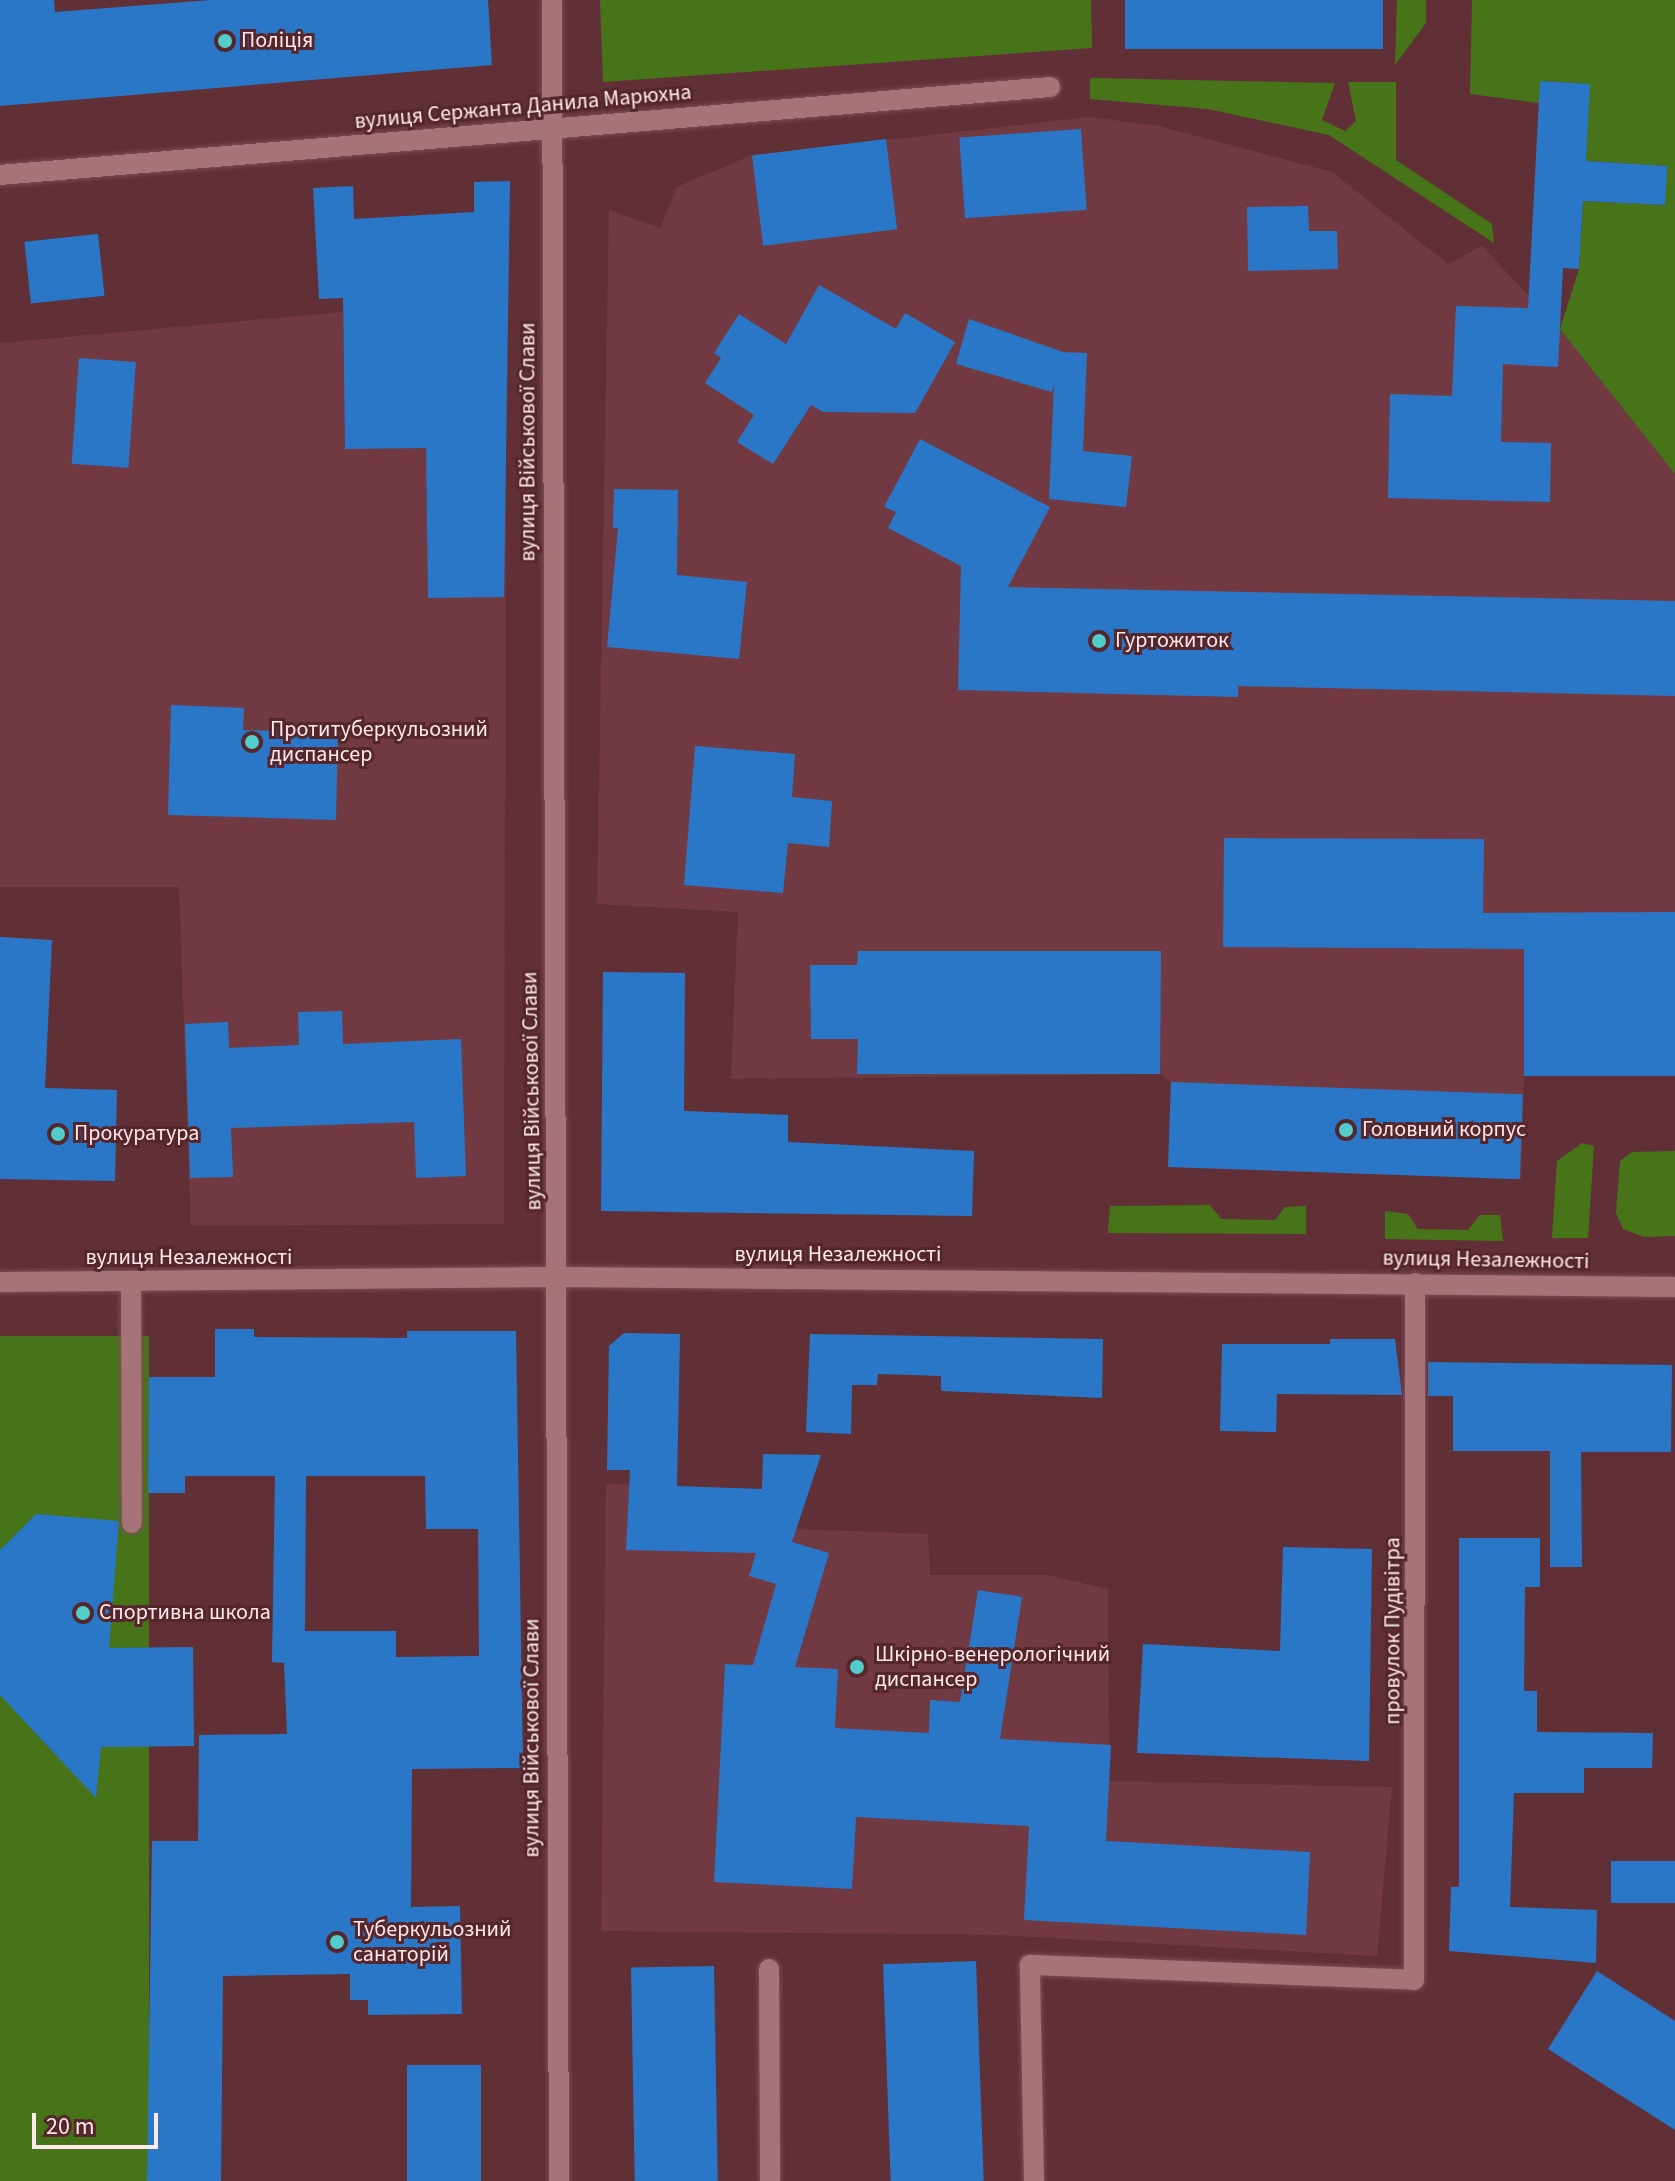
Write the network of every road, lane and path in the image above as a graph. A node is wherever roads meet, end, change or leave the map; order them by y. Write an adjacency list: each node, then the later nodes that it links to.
1 (552, 0): 3 (street, вулиця Військової Слави)
2 (1050, 87): 3 (street, вулиця Сержанта Данила Марюхна)
3 (556, 129): 4 (street, вулиця Сержанта Данила Марюхна); 5 (street, вулиця Військової Слави)
4 (0, 175)
5 (558, 1277): 7 (street, вулиця Незалежності); 8 (street, вулиця Незалежності); 12 (street, вулиця Військової Слави)
6 (0, 1282): 8 (street, вулиця Незалежності)
7 (1415, 1283): 9 (street, вулиця Незалежності); 14 (street, провулок Пудівітра)
8 (131, 1284): 10 (street)
9 (1675, 1287)
10 (132, 1523)
11 (769, 1969): 13 (street)
12 (559, 2181)
13 (770, 2181)
14 (1034, 2181)

